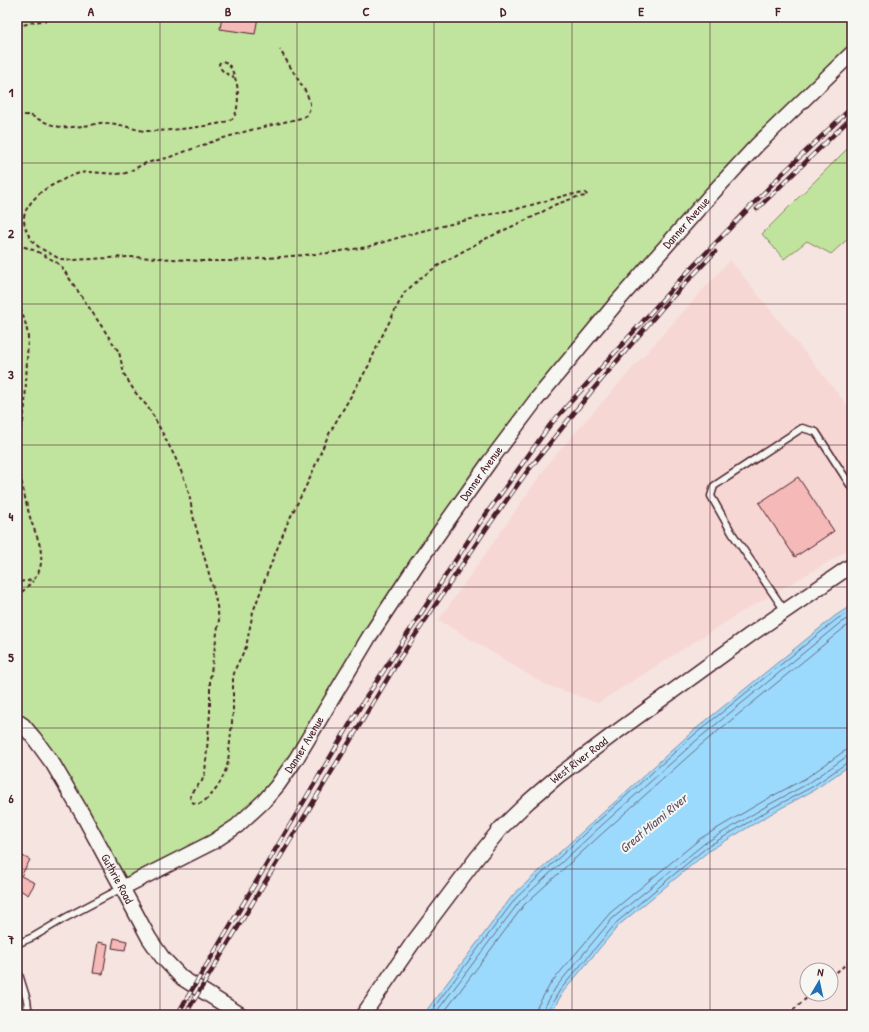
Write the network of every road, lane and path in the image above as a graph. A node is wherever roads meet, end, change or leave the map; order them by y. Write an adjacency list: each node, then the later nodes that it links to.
1 (71, 17): 2 (path)
2 (17, 27)
3 (280, 50): 7 (path)
4 (852, 53): 20 (street, Danner Avenue)
5 (234, 77): 5 (path); 6 (path)
6 (17, 116)
7 (17, 246)
8 (17, 302): 10 (path)
9 (17, 420): 10 (path)
10 (21, 426): 11 (path)
11 (17, 436)
12 (17, 454): 15 (path)
13 (852, 488): 18 (lane)
14 (852, 565): 18 (street, West River Road)
15 (35, 578): 16 (path); 17 (path)
16 (17, 582)
17 (17, 597)
18 (785, 611): 28 (street, West River Road)
19 (17, 721): 20 (street, Guthrie Road)
20 (122, 888): 21 (lane); 27 (street, Guthrie Road)
21 (17, 944)
22 (852, 959): 24 (path)
23 (17, 968): 26 (lane)
24 (839, 970)
25 (802, 1002): 29 (path)
26 (29, 1015)
27 (241, 1015)
28 (363, 1015)
29 (788, 1015)

